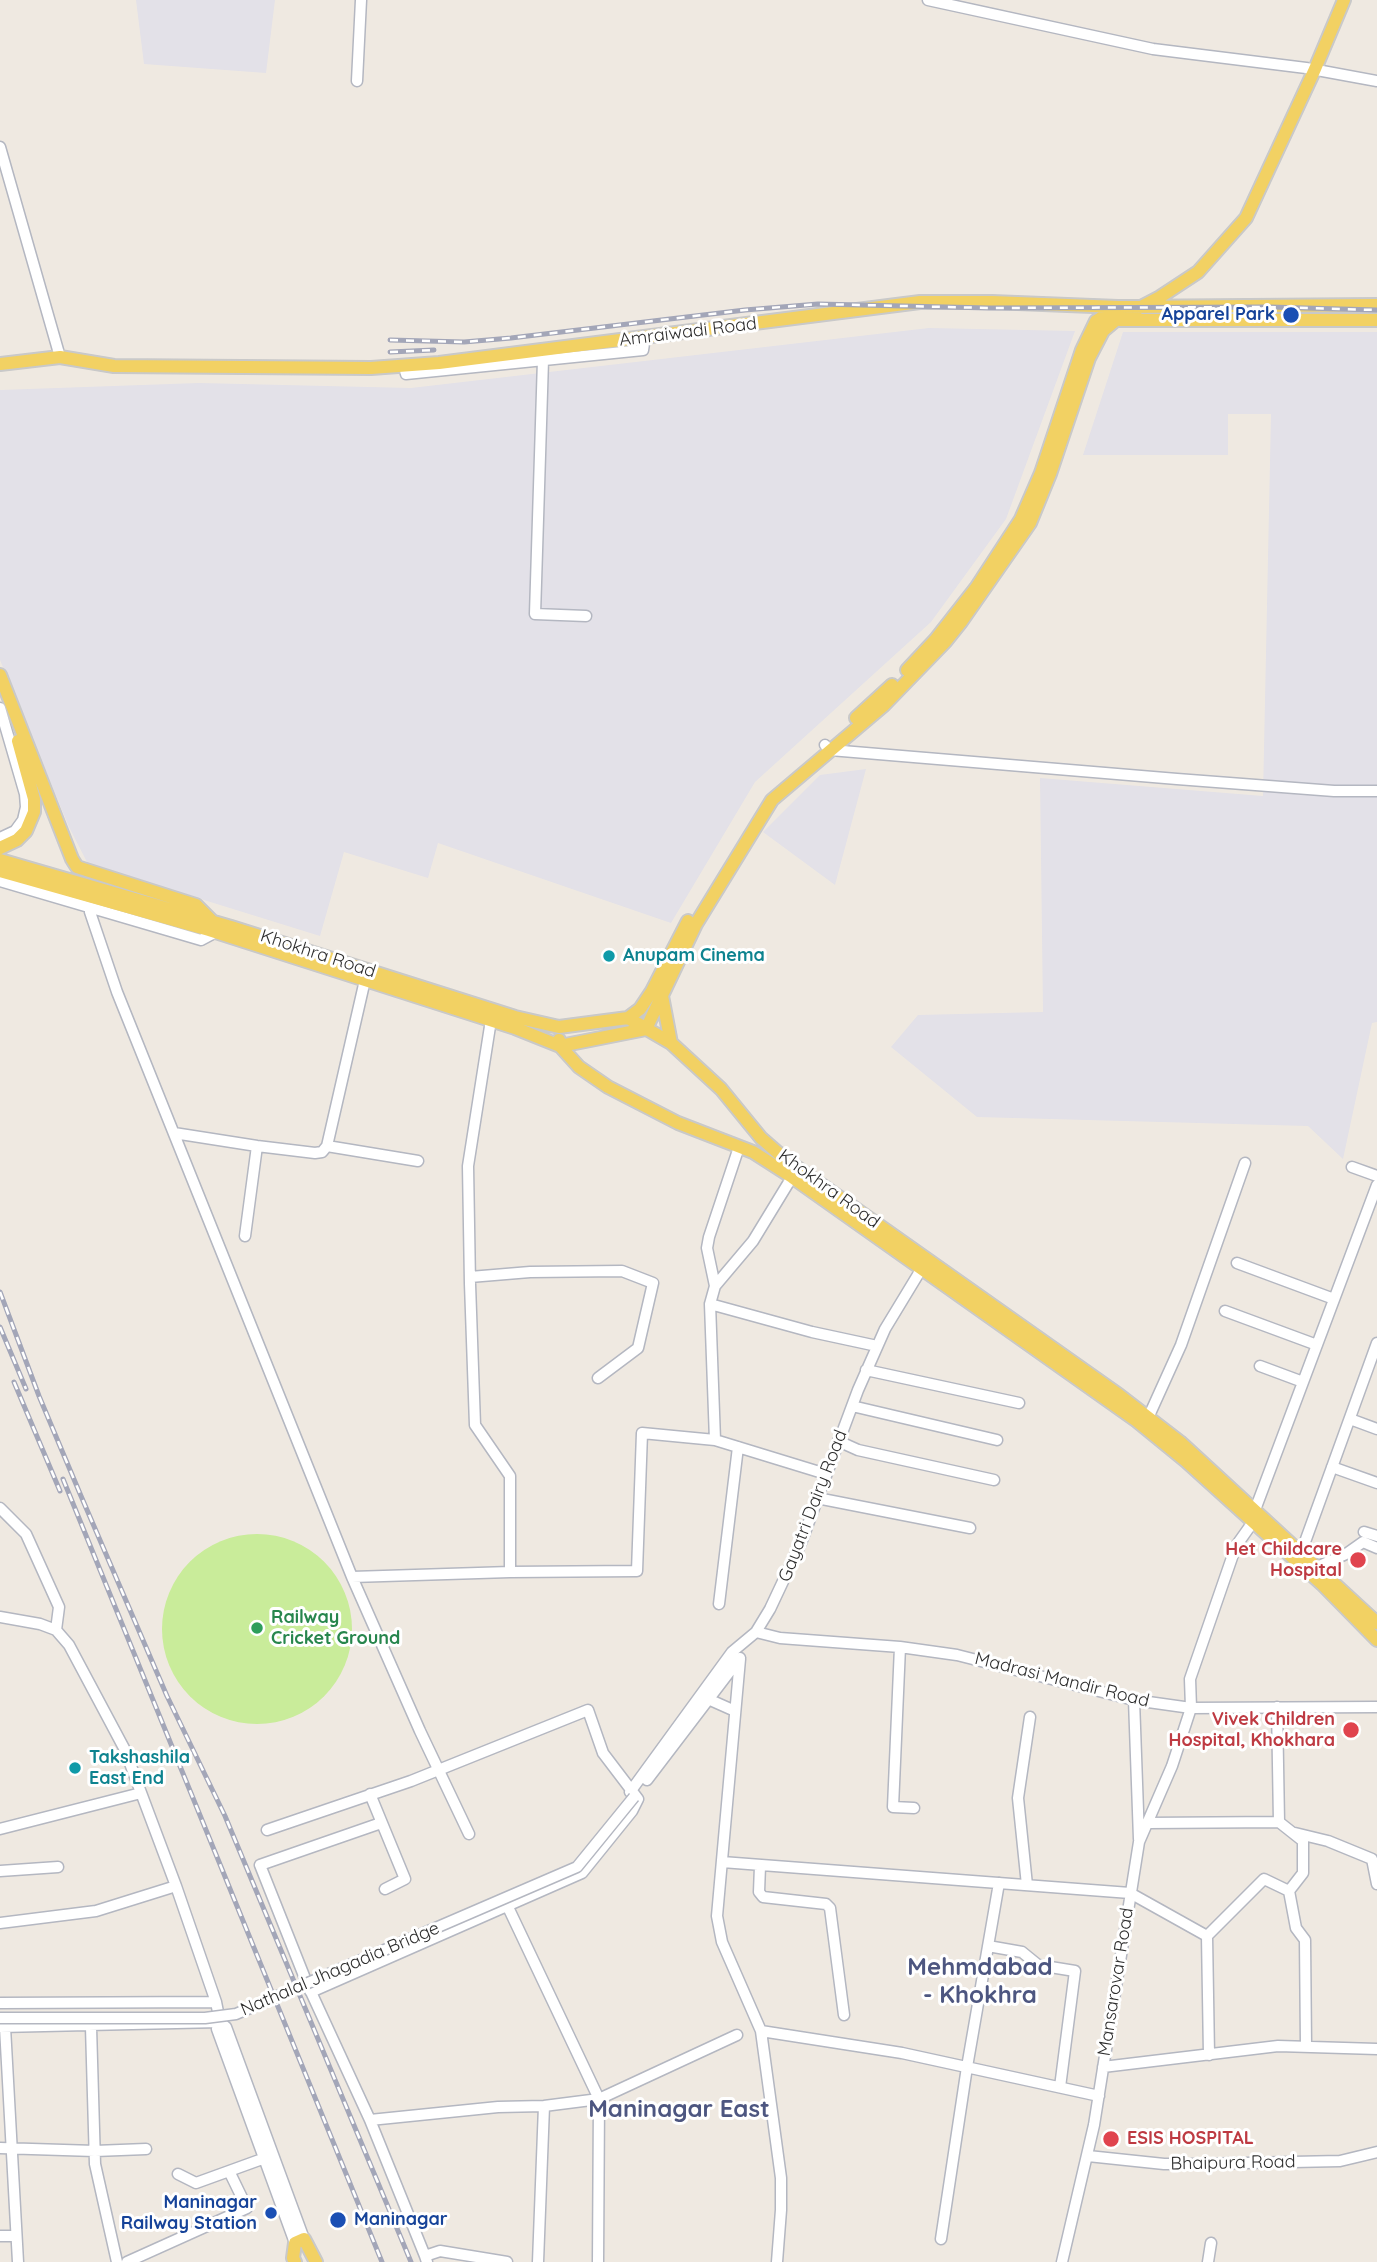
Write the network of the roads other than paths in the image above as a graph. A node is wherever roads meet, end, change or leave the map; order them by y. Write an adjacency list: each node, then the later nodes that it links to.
1 (361, 0): 6 (street)
2 (928, 0): 5 (street)
3 (1335, 0): 5 (main road)
4 (1344, 0): 5 (main road)
5 (1311, 68): 7 (street); 11 (main road); 12 (main road)
6 (358, 80)
7 (1377, 81)
8 (0, 147): 16 (street)
9 (1072, 305): 12 (main road, Amraiwadi Road); 14 (main road); 15 (main road, Amraiwadi Road)
10 (1377, 305): 11 (main road)
11 (1140, 306): 12 (main road)
12 (1117, 314): 13 (main road); 14 (main road); 19 (main road)
13 (1377, 320)
14 (1096, 321): 19 (main road)
15 (645, 337): 17 (street); 20 (main road, Amraiwadi Road)
16 (60, 357): 18 (main road, Amraiwadi Road); 20 (main road, Amraiwadi Road)
17 (543, 360): 20 (street); 21 (street)
18 (0, 364)
19 (1082, 365): 24 (main road)
20 (404, 366)
21 (586, 616)
22 (2, 686): 23 (main road); 33 (main road)
23 (5, 710): 26 (street); 27 (main road)
24 (828, 747): 25 (street); 35 (main road); 36 (main road)
25 (1377, 790)
26 (0, 838)
27 (0, 848)
28 (0, 860): 32 (main road)
29 (0, 871): 32 (main road)
30 (0, 881): 33 (street)
31 (90, 912): 42 (street)
32 (192, 920): 33 (main road, Khokhra Road)
33 (217, 929): 34 (main road, Khokhra Road); 38 (main road, Khokhra Road)
34 (365, 980): 37 (main road, Khokhra Road); 45 (street)
35 (662, 996): 39 (main road); 40 (main road)
36 (628, 1018): 38 (main road, Khokhra Road); 39 (main road, Khokhra Road)
37 (491, 1020): 41 (main road, Khokhra Road); 57 (street)
38 (559, 1027): 41 (main road)
39 (646, 1029): 40 (main road, Khokhra Road); 41 (main road)
40 (671, 1043): 43 (main road, Khokhra Road)
41 (559, 1046): 46 (main road, Khokhra Road)
42 (174, 1133): 44 (street); 93 (street)
43 (761, 1138): 47 (main road); 56 (main road, Khokhra Road)
44 (257, 1146): 45 (street); 54 (street)
45 (327, 1146): 48 (street)
46 (738, 1147): 47 (main road, Khokhra Road); 58 (street)
47 (753, 1152): 52 (main road, Khokhra Road)
48 (418, 1161)
49 (1245, 1163): 72 (street)
50 (1352, 1167): 51 (street)
51 (1377, 1175)
52 (792, 1177): 56 (main road, Khokhra Road); 58 (street)
53 (1377, 1185): 59 (street, Mansarovar Road)
54 (245, 1236)
55 (1237, 1263): 59 (street)
56 (924, 1265): 64 (street, Gayatri Dairy Road); 72 (main road, Khokhra Road); 85 (main road, Khokhra Road)
57 (470, 1277): 68 (street); 92 (street)
58 (715, 1286): 60 (street)
59 (1334, 1299): 63 (street, Mansarovar Road)
60 (710, 1304): 64 (street); 75 (street)
61 (1226, 1311): 63 (street)
62 (1377, 1343): 67 (street)
63 (1317, 1345): 69 (street, Mansarovar Road)
64 (877, 1346): 66 (street, Gayatri Dairy Road)
65 (1260, 1366): 69 (street)
66 (866, 1370): 70 (street); 71 (street, Gayatri Dairy Road)
67 (1372, 1371): 73 (street)
68 (598, 1378)
69 (1303, 1382): 85 (street, Mansarovar Road)
70 (1019, 1403)
71 (852, 1406): 76 (street); 77 (street, Gayatri Dairy Road)
72 (1148, 1418): 85 (main road, Khokhra Road)
73 (1350, 1419): 74 (street); 79 (street)
74 (1377, 1429)
75 (715, 1440): 78 (street); 92 (street)
76 (997, 1440)
77 (838, 1441): 80 (street, Gayatri Dairy Road); 81 (street)
78 (738, 1447): 80 (street); 94 (street)
79 (1332, 1467): 82 (street); 90 (street)
80 (826, 1474): 83 (street, Gayatri Dairy Road)
81 (994, 1480)
82 (1377, 1483)
83 (817, 1498): 86 (street); 98 (street, Gayatri Dairy Road)
84 (0, 1508): 97 (street)
85 (1254, 1516): 90 (main road, Khokhra Road); 99 (main road, Khokhra Road); 107 (street, Mansarovar Road)
86 (970, 1528)
87 (1364, 1532): 88 (street)
88 (1377, 1536)
89 (1377, 1548): 91 (street)
90 (1301, 1553): 91 (main road, Khokhra Road)
91 (1317, 1567): 96 (main road, Khokhra Road)
92 (510, 1572): 93 (street)
93 (352, 1577): 110 (street)
94 (719, 1604)
95 (0, 1617): 97 (street)
96 (1377, 1623)
97 (56, 1630): 111 (street)
98 (756, 1632): 100 (street, Gayatri Dairy Road); 101 (street, Madrasi Mandir Road)
99 (1377, 1640)
100 (747, 1641): 102 (street); 112 (street, Gayatri Dairy Road)
101 (900, 1647): 104 (street, Madrasi Mandir Road); 114 (street)
102 (740, 1658): 103 (street); 108 (street)
103 (708, 1699): 108 (street); 112 (street)
104 (1134, 1700): 107 (street, Madrasi Mandir Road); 122 (street)
105 (1374, 1706): 106 (street, Madrasi Mandir Road)
106 (1277, 1707): 107 (street, Madrasi Mandir Road); 115 (street)
107 (1191, 1708): 117 (street, Mansarovar Road)
108 (735, 1711): 123 (street)
109 (1030, 1717): 130 (street)
110 (439, 1770): 112 (street); 113 (street); 121 (street)
111 (141, 1793): 118 (street); 129 (street)
112 (633, 1793): 134 (street); 141 (street, Nathalal Jhagadia Bridge); 144 (street, Nathalal Jhagadia Bridge, bridge)
113 (369, 1794): 116 (street); 119 (street)
114 (914, 1808)
115 (1279, 1822): 117 (street); 120 (street)
116 (381, 1823): 131 (street); 138 (street)
117 (1148, 1823): 122 (street, Mansarovar Road)
118 (0, 1829)
119 (267, 1830)
120 (1291, 1832): 128 (street); 132 (street)
121 (469, 1834)
122 (1139, 1842): 133 (street, Mansarovar Road)
123 (722, 1862): 124 (street); 146 (street)
124 (760, 1866): 127 (street); 142 (street)
125 (58, 1867): 126 (street)
126 (0, 1871)
127 (999, 1883): 130 (street); 137 (street)
128 (1377, 1884)
129 (176, 1885): 135 (street); 139 (street)
130 (1027, 1885): 133 (street)
131 (385, 1889)
132 (1289, 1891): 136 (street); 148 (street)
133 (1130, 1892): 136 (street); 152 (street, Mansarovar Road)
134 (507, 1905): 138 (street); 155 (street)
135 (0, 1923)
136 (1207, 1936): 150 (street)
137 (988, 1946): 151 (street); 153 (street)
138 (311, 1992): 157 (street)
139 (216, 2002): 140 (street); 143 (street)
140 (0, 2004)
141 (0, 2012)
142 (844, 2015)
143 (220, 2022): 145 (street); 164 (street); 170 (street)
144 (2, 2024): 145 (street); 159 (street)
145 (91, 2027): 161 (street)
146 (761, 2031): 151 (street); 181 (street)
147 (737, 2035): 155 (street)
148 (1306, 2046): 149 (street); 150 (street)
149 (1377, 2049)
150 (1209, 2055): 152 (street)
151 (967, 2067): 153 (street); 169 (street)
152 (1103, 2067): 154 (street, Mansarovar Road)
153 (1060, 2087): 154 (street)
154 (1099, 2096): 163 (street, Mansarovar Road)
155 (599, 2099): 156 (street); 180 (street)
156 (544, 2106): 157 (street); 179 (street)
157 (370, 2120): 172 (street)
158 (0, 2148): 159 (street)
159 (12, 2148): 161 (street); 168 (street)
160 (146, 2149): 161 (street)
161 (95, 2151): 175 (street)
162 (1377, 2152): 163 (street, Bhaipura Road)
163 (1088, 2155): 182 (street, Mansarovar Road)
164 (265, 2158): 165 (street); 170 (street)
165 (229, 2171): 166 (street); 176 (street)
166 (178, 2174)
167 (0, 2236): 168 (street)
168 (16, 2236): 174 (street)
169 (942, 2239)
170 (300, 2241): 173 (main road); 177 (main road)
171 (1211, 2243): 183 (street)
172 (426, 2259): 178 (street)
173 (292, 2261)
174 (18, 2262)
175 (117, 2262)
176 (127, 2262)
177 (316, 2262)
178 (507, 2262)
179 (538, 2262)
180 (598, 2262)
181 (777, 2262)
182 (1062, 2262)
183 (1208, 2262)

